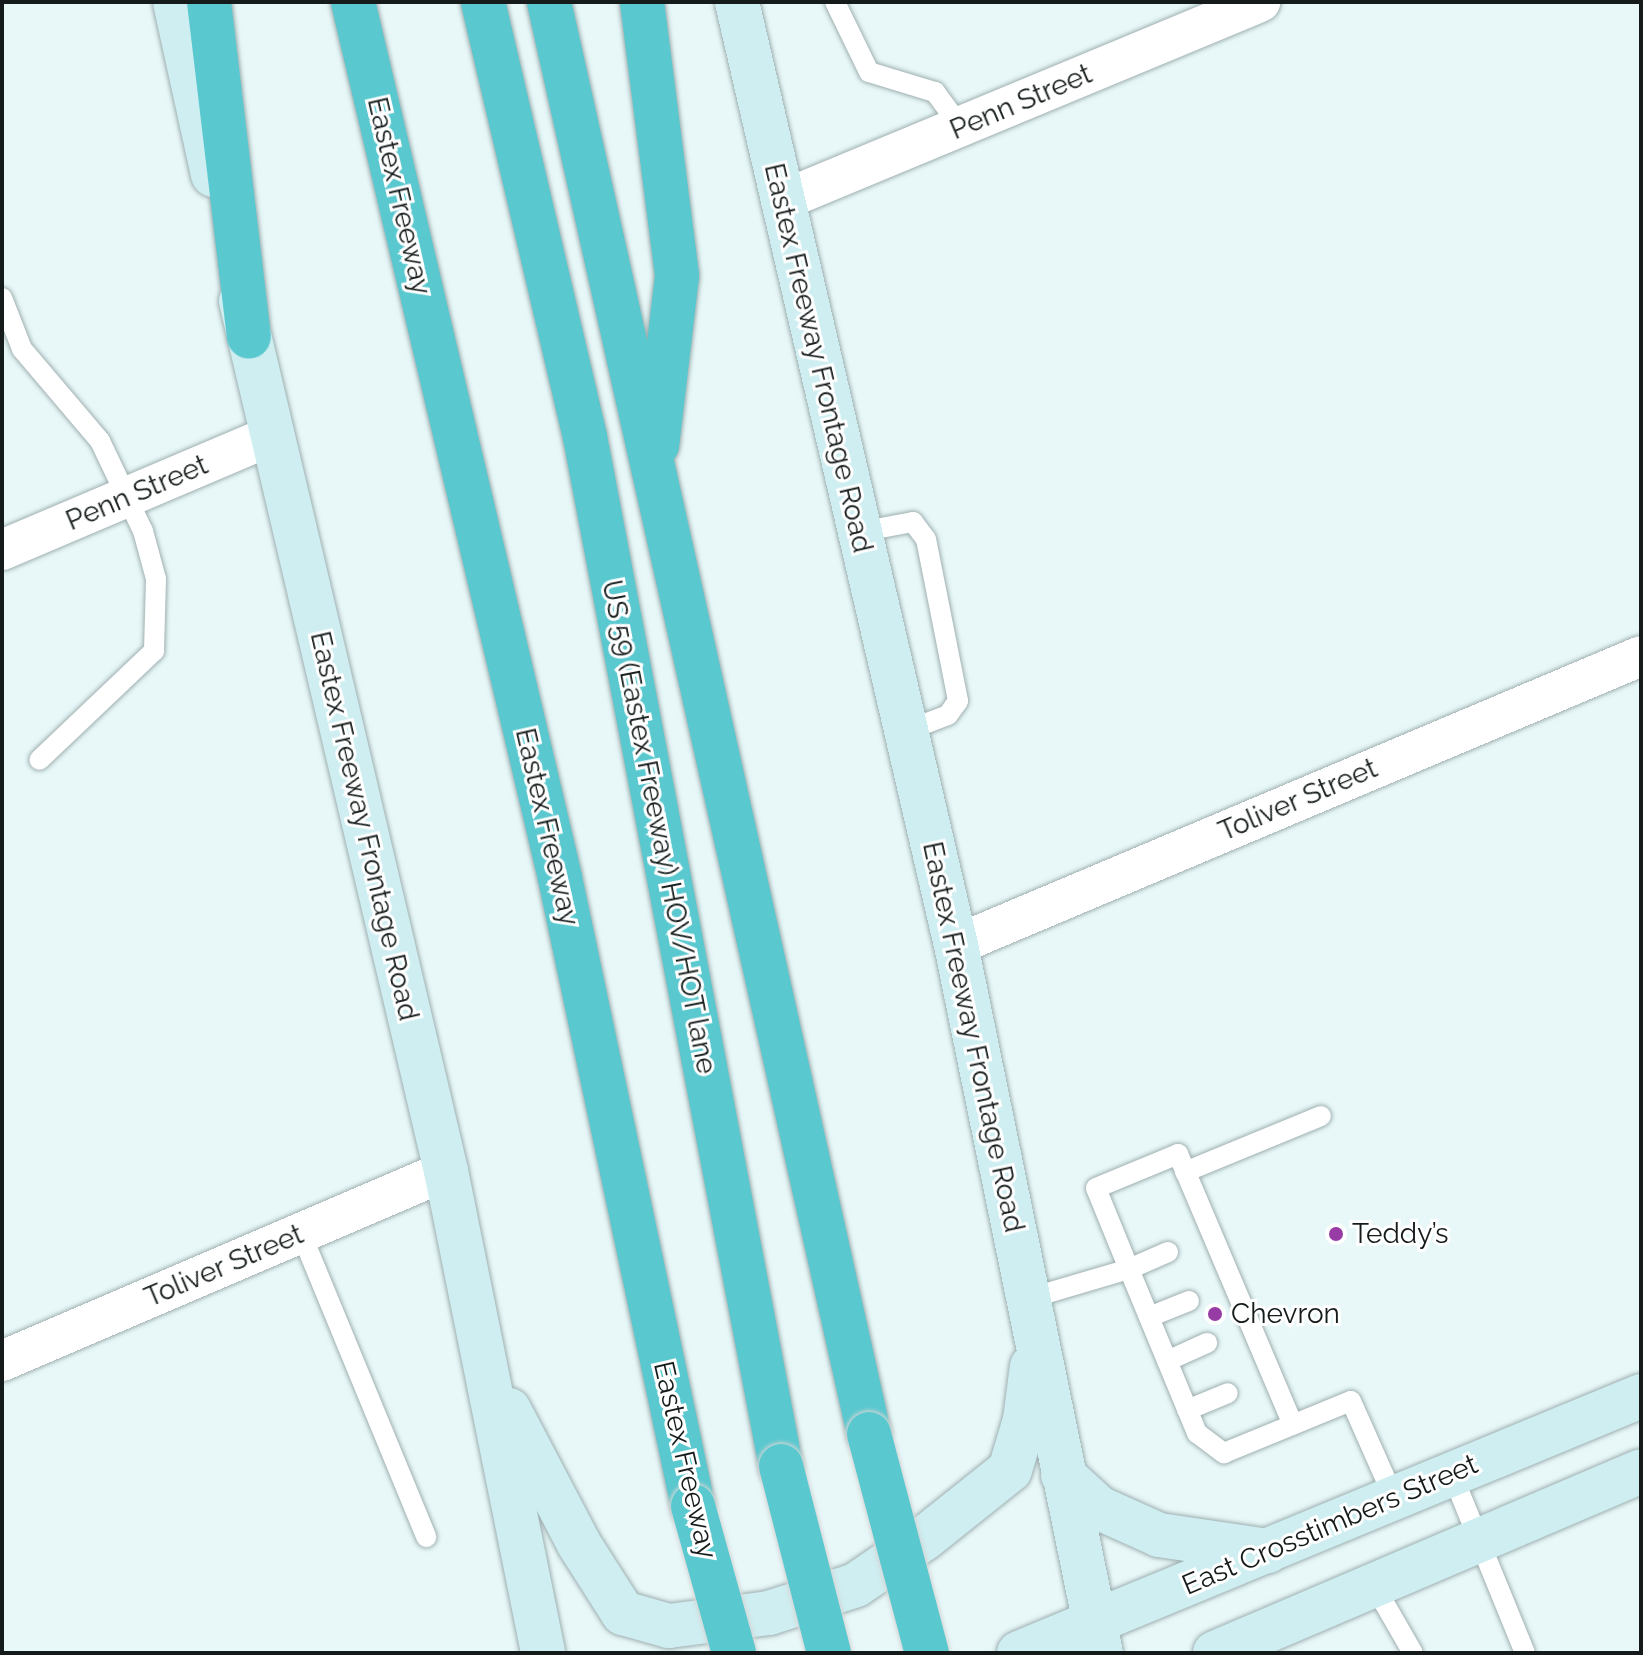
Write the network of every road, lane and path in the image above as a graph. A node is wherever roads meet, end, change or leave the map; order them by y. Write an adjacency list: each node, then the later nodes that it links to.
1 (175, 2): 13 (main road, Eastex Freeway Frontage Road)
2 (209, 2): 13 (highway)
3 (353, 2): 51 (highway, Eastex Freeway, bridge)
4 (483, 2): 52 (highway, US 59 (Eastex Freeway) HOV/HOT lane, bridge)
5 (549, 2): 15 (highway)
6 (642, 2): 15 (highway)
7 (737, 2): 11 (main road, Eastex Freeway Frontage Road)
8 (835, 2): 10 (lane)
9 (1260, 2): 10 (street, Penn Street)
10 (960, 126): 11 (street, Penn Street)
11 (781, 201): 17 (main road, Eastex Freeway Frontage Road)
12 (2, 298): 16 (lane)
13 (249, 337): 14 (main road, Eastex Freeway Frontage Road)
14 (271, 436): 16 (street, Penn Street); 24 (main road, Eastex Freeway Frontage Road)
15 (654, 480): 53 (highway, bridge)
16 (128, 497): 18 (street, Penn Street); 21 (lane)
17 (859, 532): 20 (main road, Eastex Freeway Frontage Road); 20 (lane)
18 (2, 550)
19 (1641, 656): 22 (street, Toliver Street)
20 (906, 731): 22 (main road, Eastex Freeway Frontage Road)
21 (39, 760)
22 (956, 945): 30 (main road, Eastex Freeway Frontage Road)
23 (1321, 1116): 25 (lane)
24 (446, 1171): 26 (street, Toliver Street); 35 (main road, Eastex Freeway Frontage Road)
25 (1185, 1172): 28 (lane); 39 (lane)
26 (301, 1233): 33 (street, Toliver Street); 44 (lane)
27 (1168, 1252): 28 (lane)
28 (1129, 1269): 30 (lane); 31 (lane)
29 (1189, 1301): 31 (lane)
30 (1032, 1314): 35 (main road); 42 (main road, Eastex Freeway Frontage Road)
31 (1149, 1317): 34 (lane)
32 (1207, 1343): 34 (lane)
33 (2, 1361)
34 (1167, 1361): 38 (lane)
35 (488, 1369): 50 (main road, Eastex Freeway Frontage Road)
36 (1228, 1393): 38 (lane)
37 (1641, 1396): 41 (main road, East Crosstimbers Street)
38 (1187, 1410): 39 (lane)
39 (1293, 1425): 43 (lane)
40 (1641, 1471): 45 (main road)
41 (1452, 1474): 43 (main road, East Crosstimbers Street); 45 (lane)
42 (1063, 1475): 46 (main road); 48 (main road, Eastex Freeway Frontage Road)
43 (1394, 1498): 46 (main road, East Crosstimbers Street)
44 (426, 1537)
45 (1480, 1544): 47 (main road); 57 (lane)
46 (1268, 1551): 48 (main road, East Crosstimbers Street)
47 (1375, 1587): 49 (main road); 56 (lane)
48 (1097, 1639): 54 (main road, East Crosstimbers Street)
49 (1257, 1643): 55 (main road)
50 (542, 1653)
51 (734, 1653)
52 (829, 1653)
53 (927, 1653)
54 (1019, 1653)
55 (1215, 1653)
56 (1413, 1653)
57 (1525, 1653)

